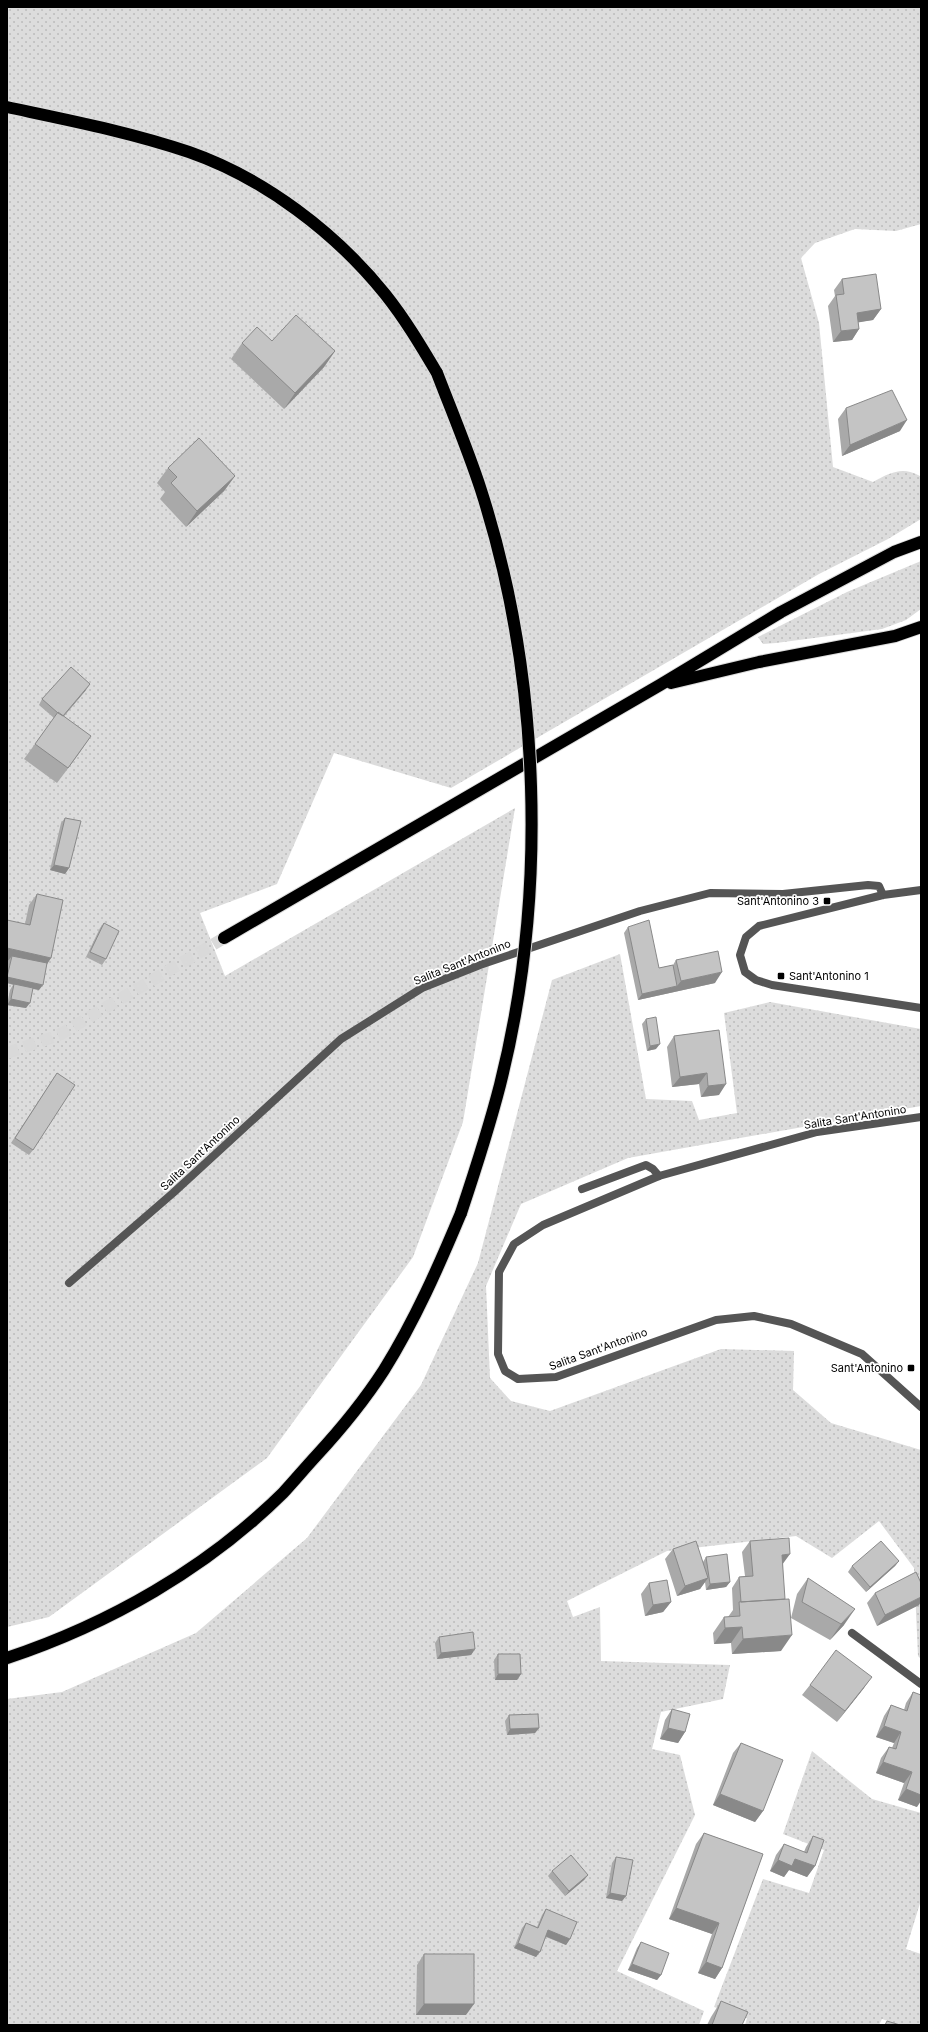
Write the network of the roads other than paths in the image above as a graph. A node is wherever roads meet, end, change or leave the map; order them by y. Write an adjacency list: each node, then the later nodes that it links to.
1 (7, 107): 15 (highway, bridge)
2 (921, 542): 4 (highway)
3 (921, 627): 4 (highway)
4 (660, 685): 7 (highway)
5 (921, 890): 6 (street)
6 (883, 895): 8 (street); 12 (street, Salita Sant'Antonino)
7 (224, 938)
8 (921, 1008)
9 (921, 1117): 10 (street, Salita Sant'Antonino)
10 (659, 1176): 11 (street); 13 (street, Salita Sant'Antonino)
11 (582, 1189)
12 (69, 1283)
13 (921, 1407)
14 (852, 1633): 16 (street)
15 (7, 1658)
16 (921, 1684)

